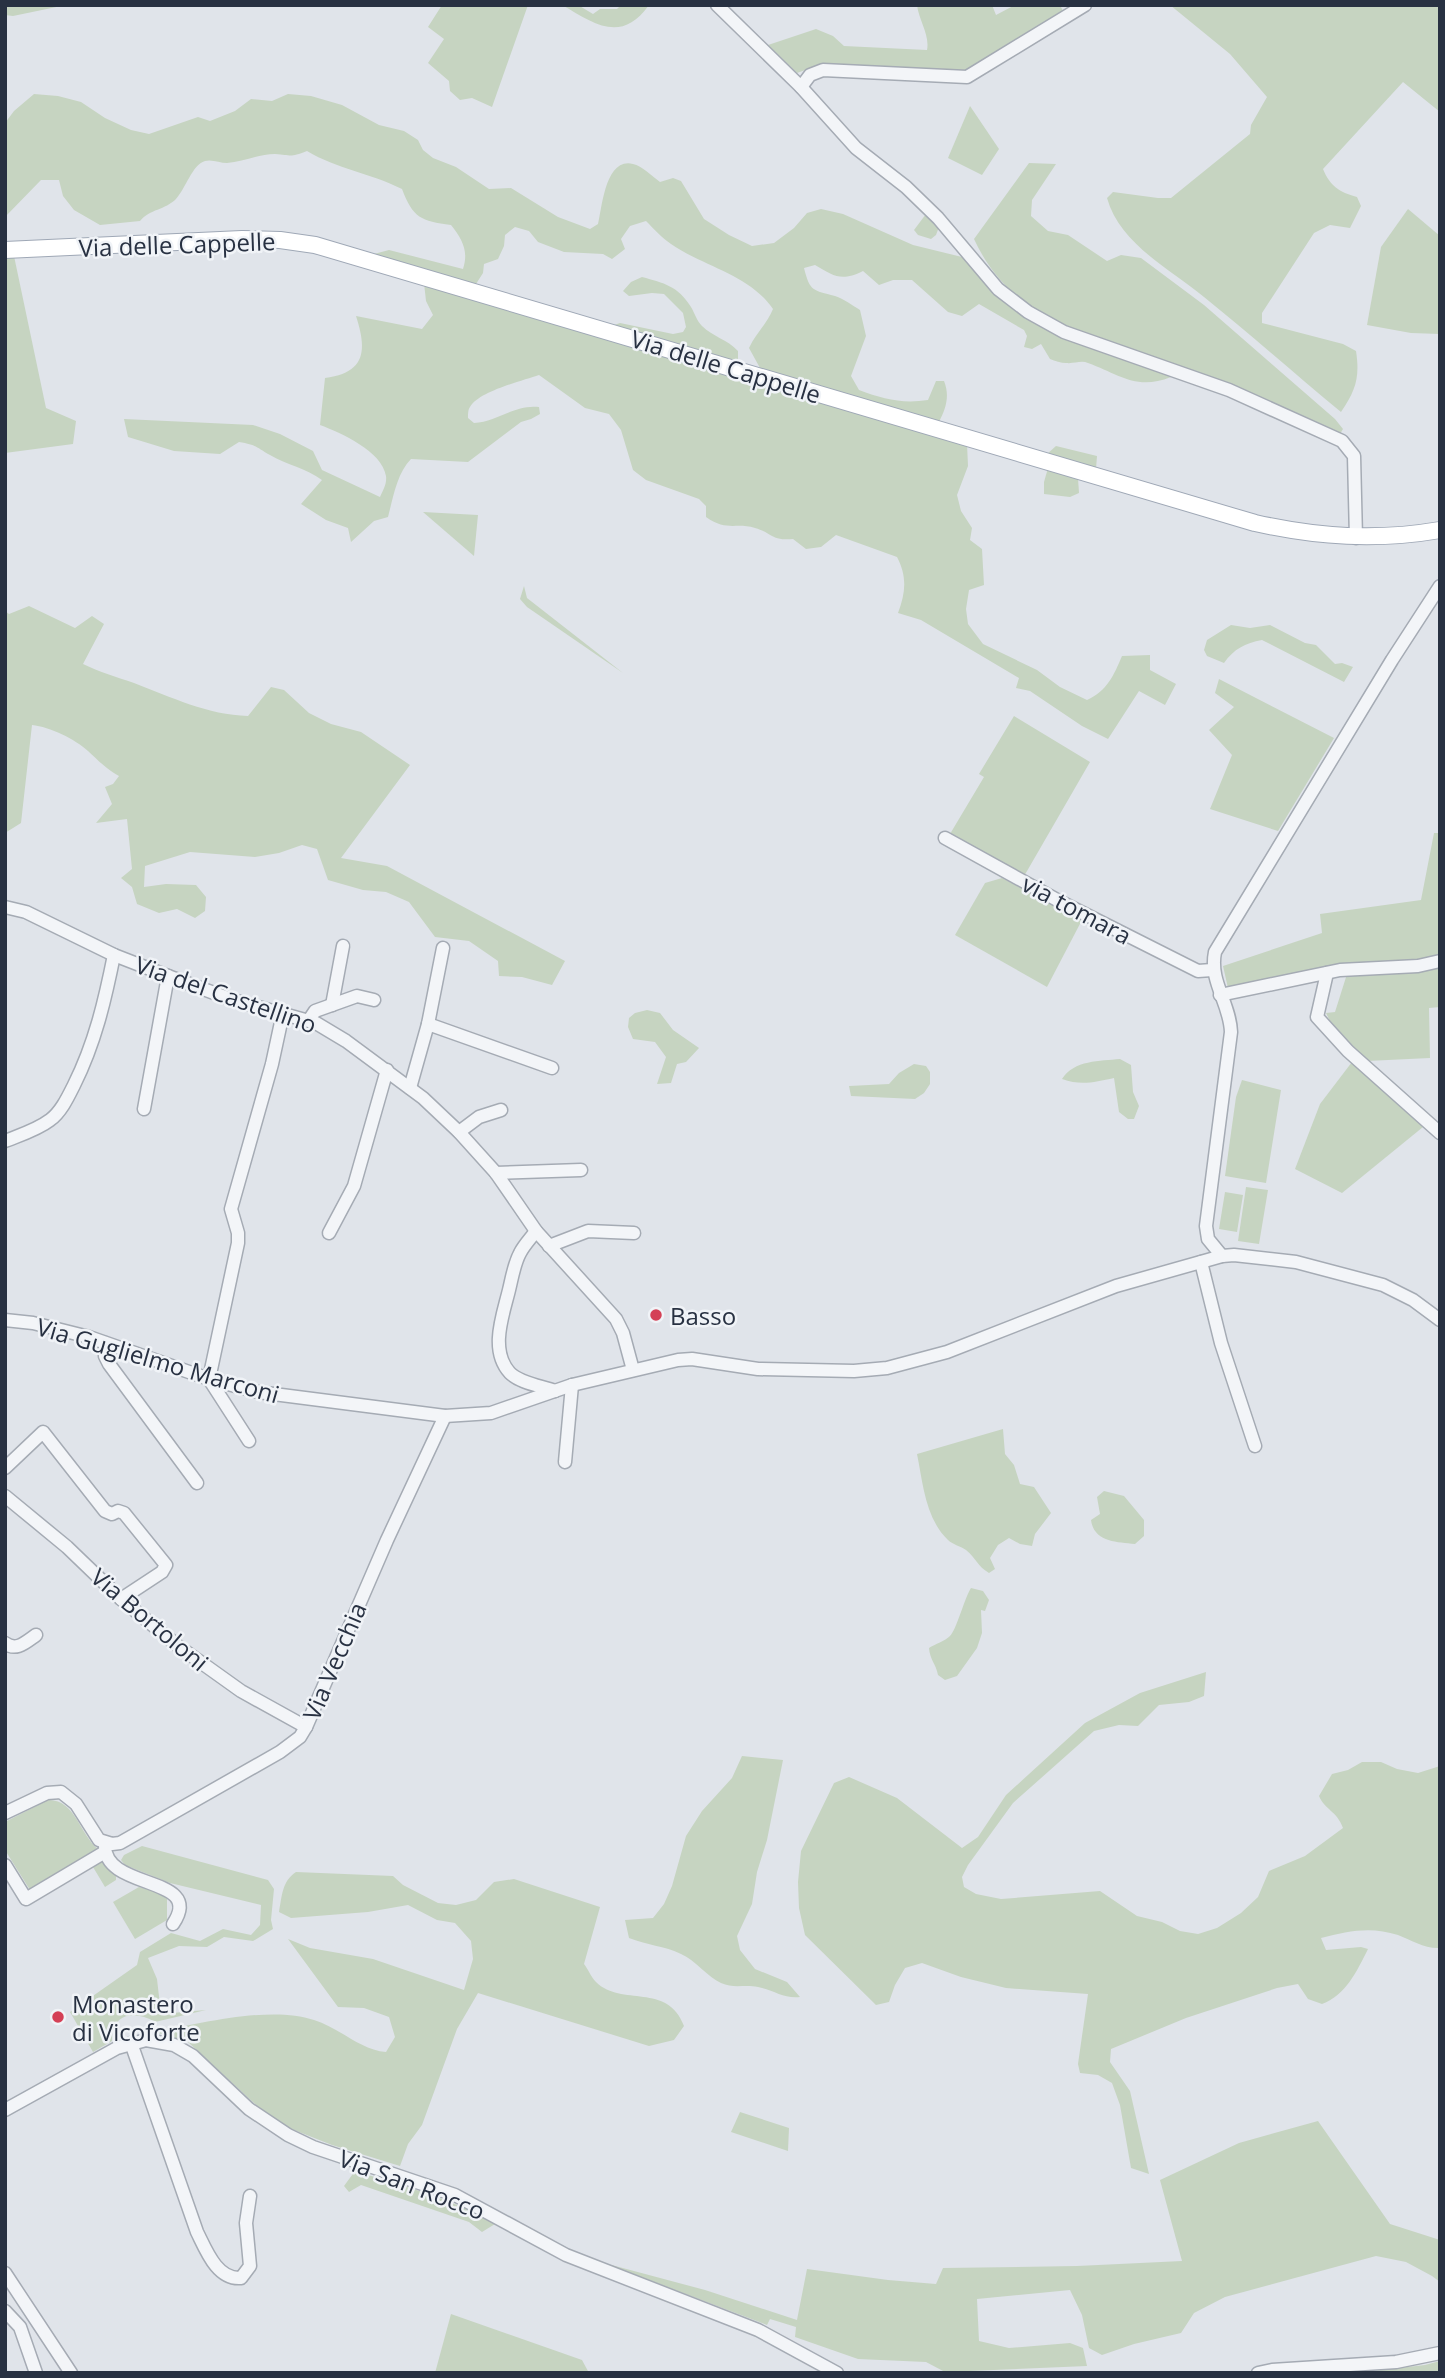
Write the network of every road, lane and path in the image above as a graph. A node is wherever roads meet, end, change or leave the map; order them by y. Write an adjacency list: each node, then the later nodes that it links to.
1 (717, 5): 3 (street)
2 (1085, 5): 3 (street)
3 (801, 87): 6 (street)
4 (5, 250): 6 (main road, Via delle Cappelle)
5 (1440, 530): 6 (main road, Via delle Cappelle)
6 (1356, 538)
7 (1440, 586): 14 (street)
8 (945, 838): 14 (street, via tomara)
9 (5, 907): 12 (street, Via del Castellino)
10 (343, 946): 19 (street)
11 (443, 948): 22 (street)
12 (114, 954): 16 (street, Via del Castellino); 30 (street)
13 (1440, 961): 15 (street)
14 (1212, 970): 17 (street)
15 (1327, 973): 17 (street); 29 (street)
16 (168, 976): 20 (street, Via del Castellino); 26 (street)
17 (1220, 995): 37 (street)
18 (374, 1000): 19 (street)
19 (332, 1005): 21 (street)
20 (283, 1013): 21 (street, Via del Castellino); 43 (street)
21 (309, 1020): 24 (street, Via del Castellino)
22 (428, 1024): 23 (street); 25 (street)
23 (552, 1068)
24 (387, 1070): 25 (street, Via del Castellino); 34 (street)
25 (410, 1088): 28 (street, Via del Castellino)
26 (144, 1109)
27 (501, 1110): 28 (street)
28 (459, 1132): 32 (street, Via del Castellino)
29 (1440, 1133)
30 (5, 1141)
31 (581, 1170): 32 (street)
32 (496, 1172): 33 (street, Via del Castellino)
33 (536, 1231): 36 (street, Via del Castellino); 45 (street)
34 (329, 1233)
35 (634, 1233): 36 (street)
36 (550, 1246): 42 (street, Via del Castellino)
37 (1222, 1256): 38 (street, Via Guglielmo Marconi); 40 (street, Via Guglielmo Marconi)
38 (1201, 1262): 42 (street, Via Guglielmo Marconi); 48 (street)
39 (5, 1320): 41 (street, Via Guglielmo Marconi)
40 (1440, 1320)
41 (105, 1343): 43 (street, Via Guglielmo Marconi); 51 (street)
42 (636, 1369): 44 (street, Via Guglielmo Marconi)
43 (209, 1379): 46 (street, Via Guglielmo Marconi); 47 (street)
44 (572, 1385): 45 (street, Via Guglielmo Marconi); 49 (street)
45 (555, 1391): 46 (street, Via Guglielmo Marconi)
46 (445, 1416): 56 (street, Via Vecchia)
47 (249, 1441)
48 (1255, 1446)
49 (565, 1462)
50 (5, 1468): 53 (street)
51 (197, 1483)
52 (5, 1496): 53 (street, Via Bortoloni)
53 (121, 1599): 56 (street, Via Bortoloni)
54 (36, 1635): 55 (street)
55 (5, 1643)
56 (306, 1727): 58 (street, Via Vecchia)
57 (5, 1813): 58 (street)
58 (105, 1847): 59 (street, Via Vecchia); 60 (street)
59 (5, 1865)
60 (173, 1924)
61 (131, 2043): 62 (street, Via San Rocco); 63 (street); 69 (street, Via San Rocco)
62 (5, 2110)
63 (250, 2196)
64 (5, 2273): 68 (street)
65 (5, 2311): 67 (street)
66 (1440, 2353): 70 (street)
67 (36, 2373)
68 (71, 2373)
69 (837, 2373)
70 (1258, 2373)

